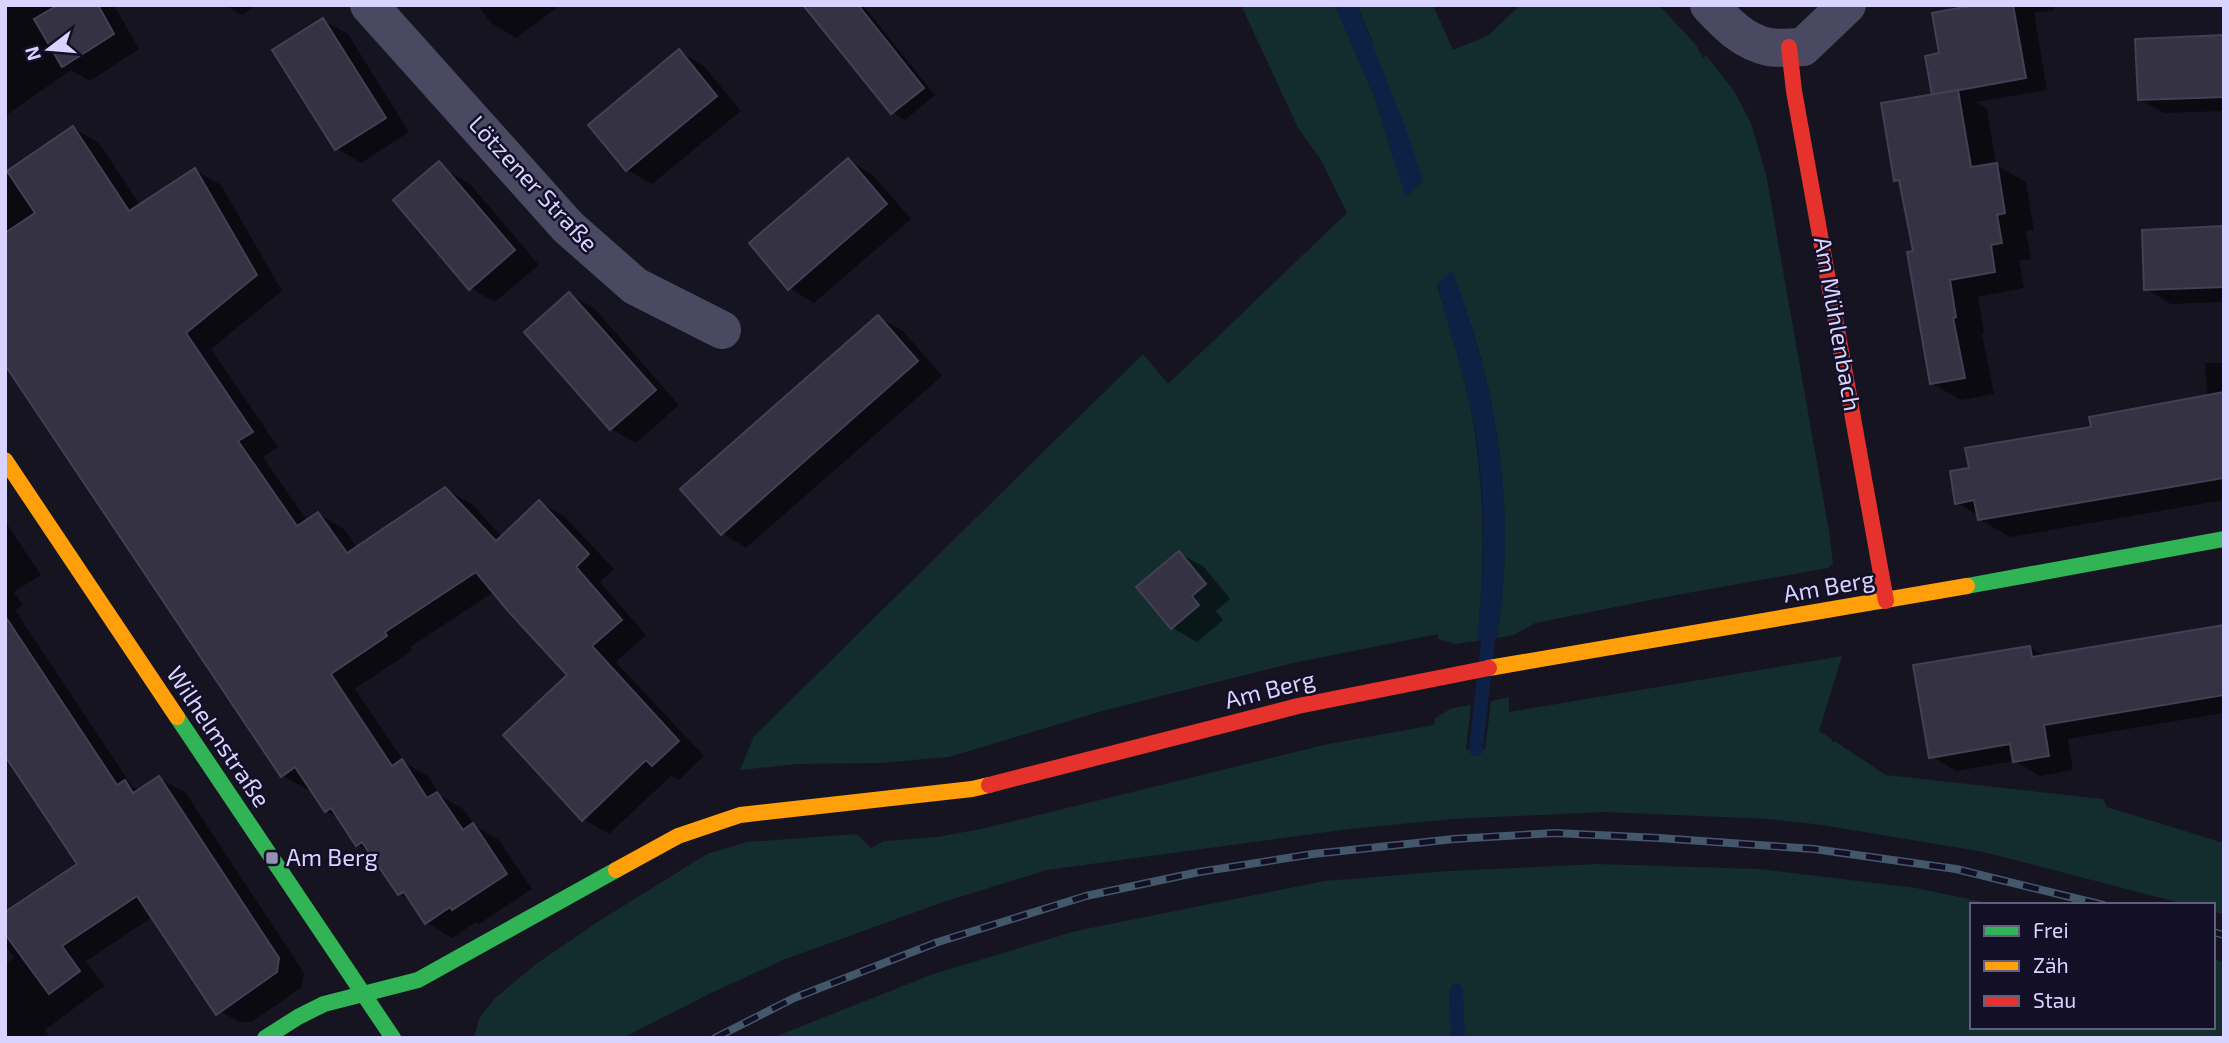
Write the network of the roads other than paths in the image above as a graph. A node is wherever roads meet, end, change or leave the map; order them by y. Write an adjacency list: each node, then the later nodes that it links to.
1 (369, 5): 5 (street, Lötzener Straße)
2 (1709, 5): 4 (street)
3 (1847, 5): 4 (street)
4 (1789, 47): 8 (street, Am Mühlenbach)
5 (722, 330)
6 (5, 460): 9 (street, Wilhelmstraße)
7 (2224, 539): 8 (street, Am Berg)
8 (1886, 601): 9 (street, Am Berg)
9 (365, 994): 10 (street, Am Berg); 11 (street, Wilhelmstraße)
10 (265, 1038)
11 (393, 1038)

